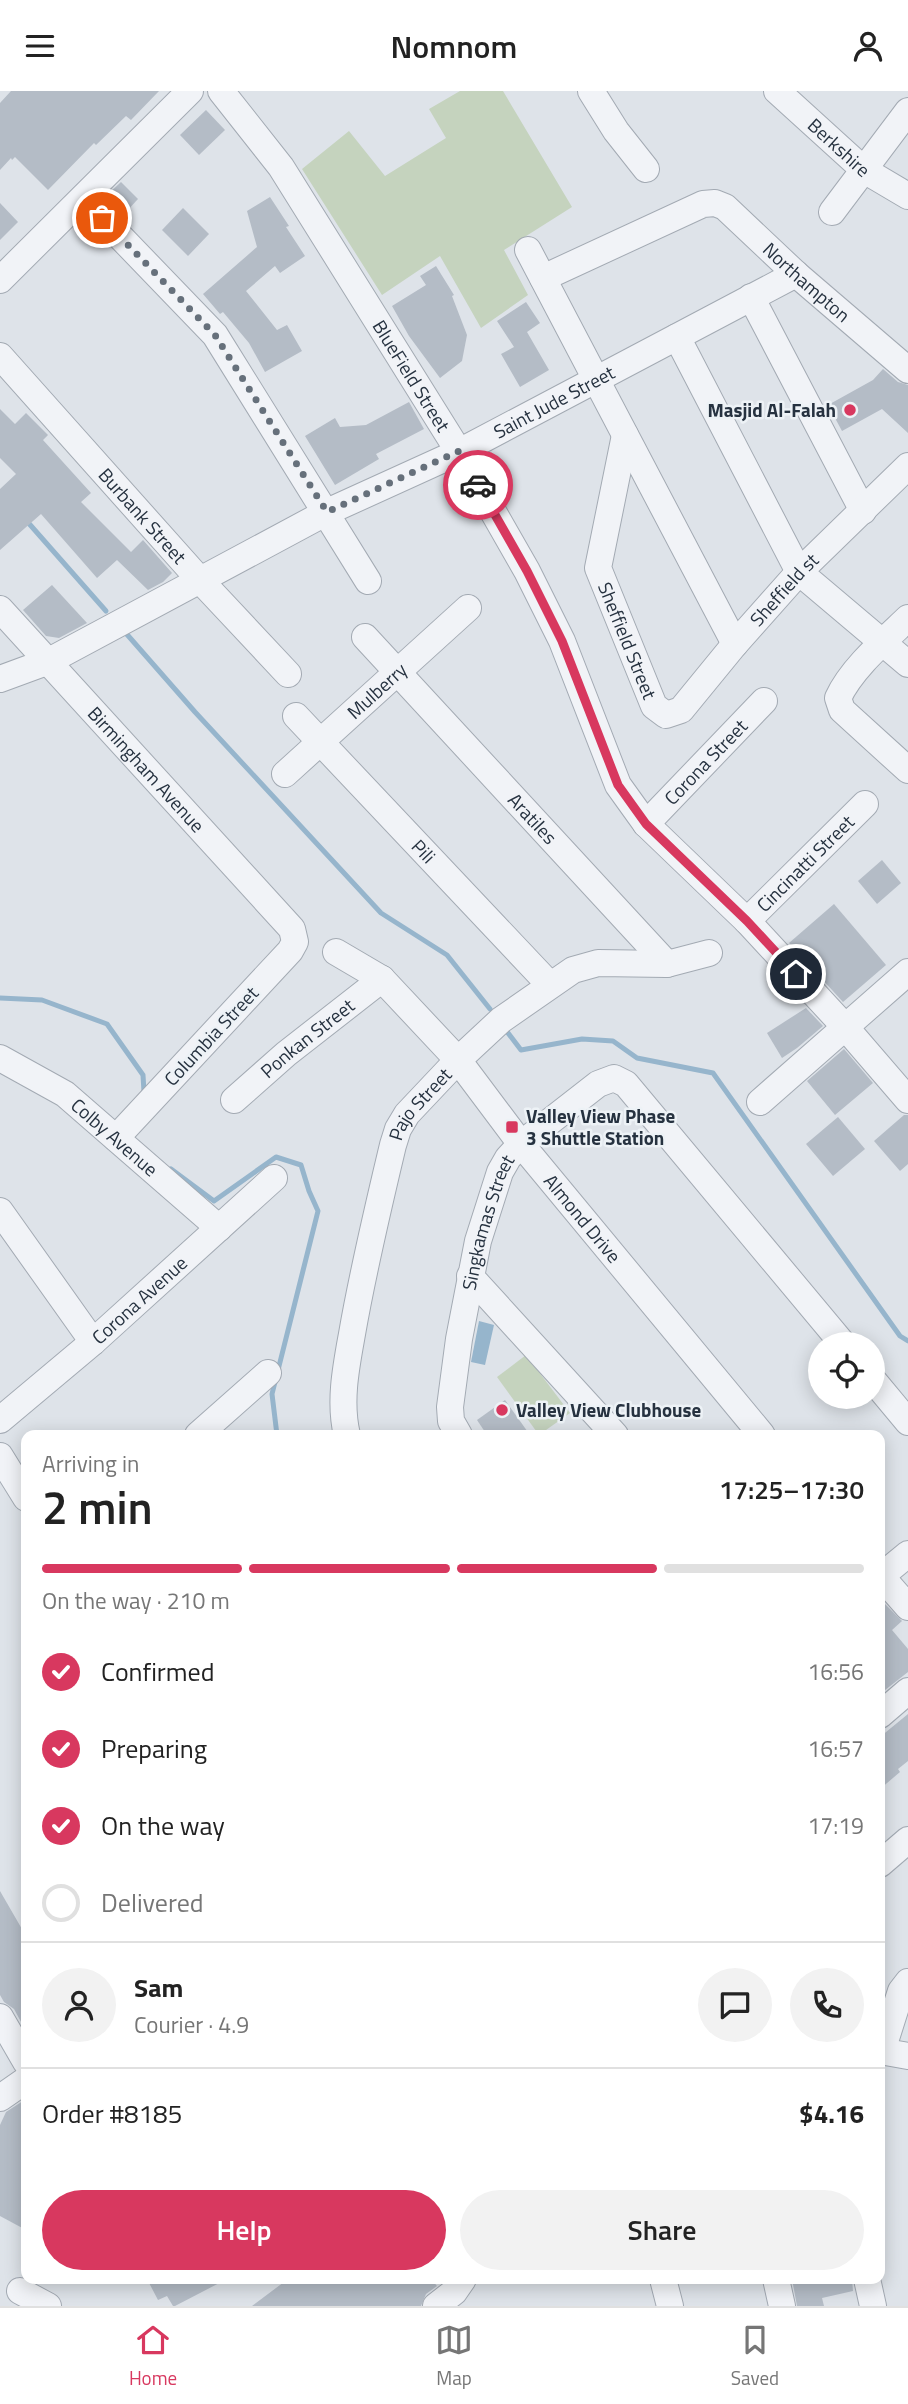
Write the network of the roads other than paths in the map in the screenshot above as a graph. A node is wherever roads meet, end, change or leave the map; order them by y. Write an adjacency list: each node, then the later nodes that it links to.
1 (190, 91): 9 (street)
2 (221, 91): 21 (street, BlueField Street)
3 (591, 91): 6 (street)
4 (777, 91): 7 (street, Berkshire)
5 (908, 111): 7 (street)
6 (646, 169)
7 (864, 170): 8 (street, Berkshire); 10 (street)
8 (908, 196)
9 (83, 198): 14 (street); 24 (street)
10 (832, 212)
11 (528, 250): 13 (street)
12 (796, 274): 13 (street, Northampton); 15 (street, Saint Jude Street); 18 (street, Northampton)
13 (542, 278): 19 (street)
14 (0, 280)
15 (751, 297): 16 (street, Saint Jude Street); 23 (street)
16 (677, 337): 19 (street, Saint Jude Street); 25 (street)
17 (0, 356): 26 (street, Burbank Street)
18 (908, 370)
19 (596, 379): 20 (street); 21 (street, Saint Jude Street)
20 (625, 435): 33 (street); 40 (street, Sheffield Street)
21 (459, 451): 24 (street, Saint Jude Street); 46 (street, BlueField Street)
22 (908, 466): 23 (street, Sheffield st)
23 (863, 511): 25 (street, Sheffield st)
24 (327, 512): 26 (street, Saint Jude Street); 27 (street)
25 (799, 572): 32 (street); 33 (street, Sheffield st)
26 (200, 579): 34 (street, Saint Jude Street); 37 (street, Burbank Street)
27 (368, 581)
28 (468, 608): 36 (street, Mulberry)
29 (0, 609): 34 (street, Birmingham Avenue)
30 (908, 618): 32 (street)
31 (365, 637): 36 (street, Aratiles)
32 (882, 643): 35 (street); 43 (street)
33 (735, 644): 40 (street, Sheffield st)
34 (50, 661): 38 (street, Saint Jude Street); 48 (street, Birmingham Avenue)
35 (908, 664)
36 (397, 672): 42 (street, Mulberry); 51 (street, Aratiles)
37 (288, 674)
38 (0, 679)
39 (764, 701): 46 (street, Corona Street)
40 (666, 715)
41 (296, 716): 42 (street, Pili)
42 (320, 742): 44 (street, Mulberry); 54 (street, Pili)
43 (908, 770)
44 (285, 774)
45 (865, 804): 47 (street, Cincinatti Street)
46 (646, 824): 47 (street, BlueField Street)
47 (747, 921): 55 (street, BlueField Street)
48 (292, 929): 61 (street, Columbia Street)
49 (336, 952): 53 (street, Almond Drive)
50 (709, 953): 51 (street, Pajo Street)
51 (667, 964): 54 (street, Pajo Street)
52 (908, 972): 55 (street)
53 (382, 979): 57 (street, Almond Drive); 58 (street, Ponkan Street)
54 (550, 985): 57 (street, Pajo Street)
55 (846, 1028): 59 (street, BlueField Street); 60 (street)
56 (0, 1058): 61 (street, Colby Avenue)
57 (458, 1060): 62 (street, Almond Drive); 74 (street, Pajo Street)
58 (234, 1100)
59 (908, 1100)
60 (760, 1103)
61 (116, 1137): 65 (street, Colby Avenue)
62 (521, 1144): 66 (street, Singkamas Street); 67 (street, Singkamas Street); 77 (street, Almond Drive)
63 (274, 1178): 65 (street, Corona Avenue)
64 (0, 1211): 68 (street)
65 (219, 1229): 68 (street, Corona Avenue)
66 (470, 1276): 75 (street, Singkamas Street); 76 (street)
67 (833, 1332)
68 (93, 1342): 71 (street, Corona Avenue)
69 (268, 1373): 73 (street)
70 (885, 1394): 72 (street)
71 (0, 1420)
72 (908, 1422)
73 (204, 1430)
74 (346, 1430)
75 (456, 1430)
76 (610, 1430)
77 (758, 1430)
78 (0, 1456): 79 (street)
79 (21, 1490)
80 (908, 1554): 81 (street)
81 (885, 1573)
82 (885, 1581): 83 (street)
83 (908, 1607)
84 (908, 1691): 85 (street)
85 (885, 1711)
86 (908, 1840): 87 (street)
87 (885, 1860)
88 (908, 1982): 91 (street)
89 (0, 2017): 90 (street)
90 (21, 2053)
91 (890, 2053)
92 (21, 2083): 93 (street)
93 (0, 2098)
94 (460, 2284): 100 (street)
95 (664, 2284): 101 (street)
96 (777, 2284): 102 (street)
97 (868, 2284): 103 (street)
98 (19, 2292): 99 (street)
99 (48, 2306)
100 (436, 2306)
101 (670, 2306)
102 (782, 2306)
103 (873, 2306)

